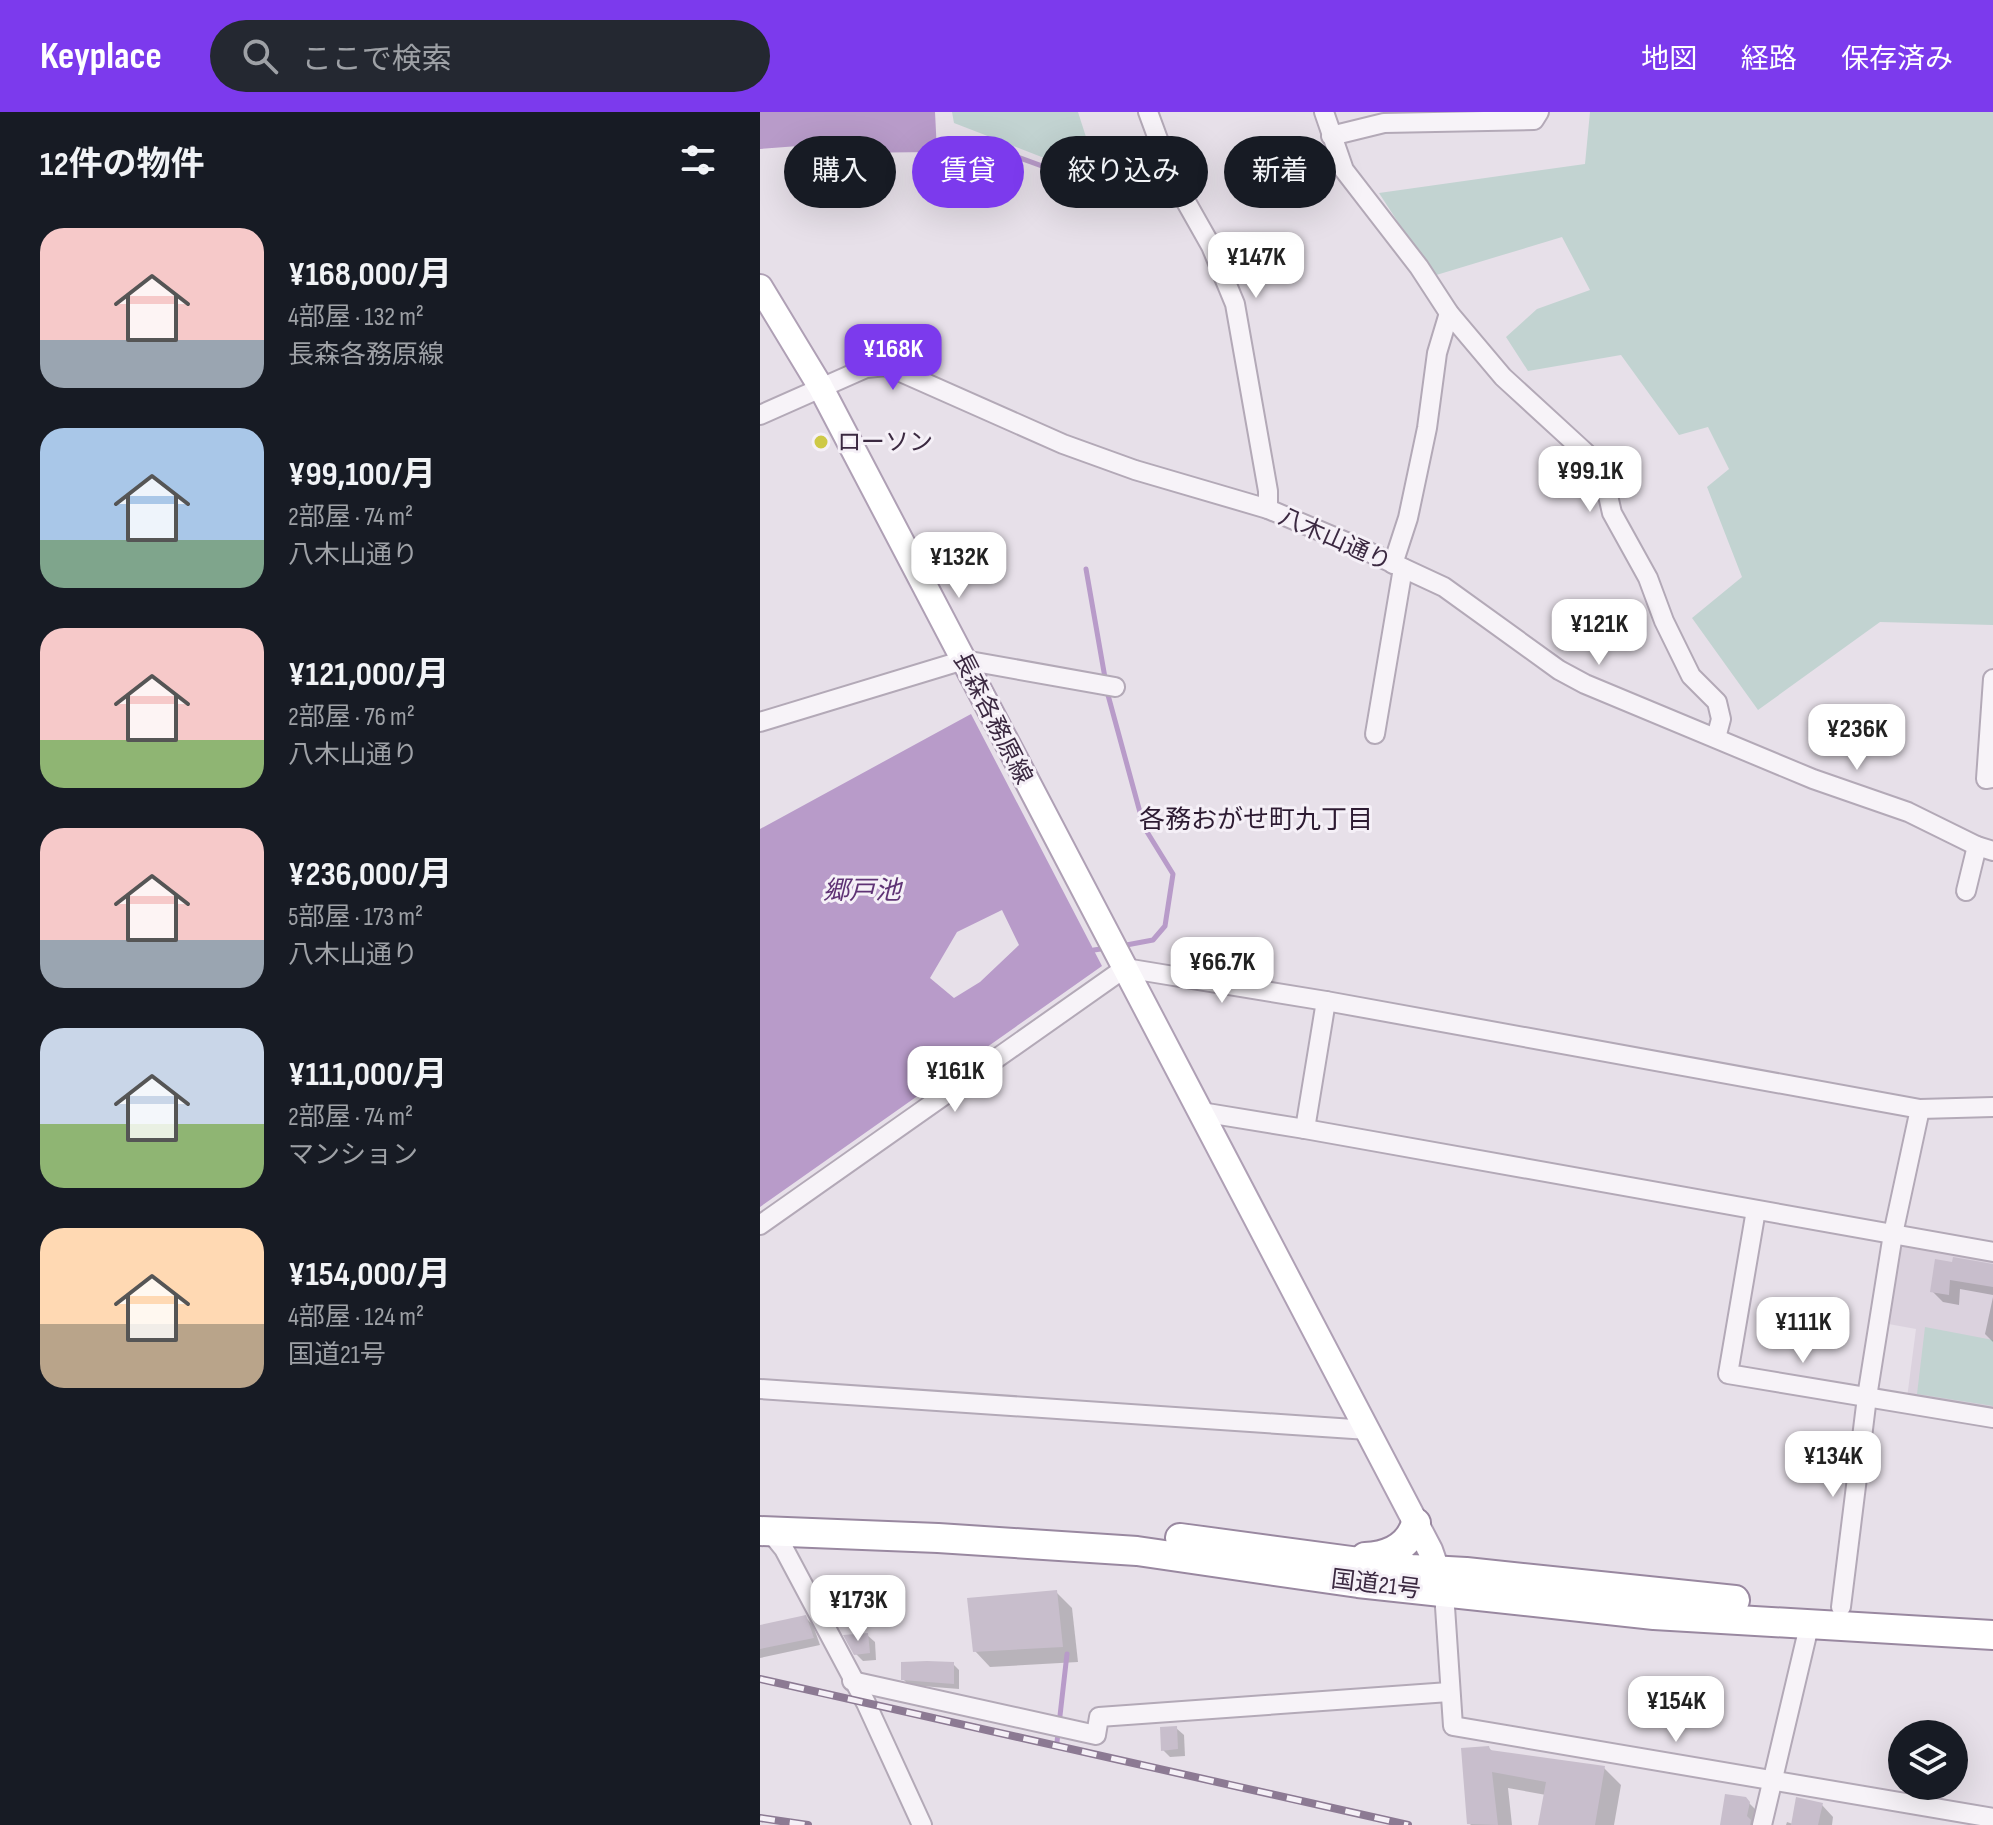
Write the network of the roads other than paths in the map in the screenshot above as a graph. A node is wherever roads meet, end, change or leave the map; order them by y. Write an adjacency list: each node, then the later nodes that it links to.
1 (1148, 112): 11 (street)
2 (1324, 112): 5 (street)
3 (1539, 112): 4 (street)
4 (1383, 118): 5 (street)
5 (1331, 136)
6 (1336, 149): 8 (street)
7 (760, 287): 9 (main road, 長森各務原線)
8 (1449, 313): 12 (street); 18 (street)
9 (820, 386): 10 (street, 八木山通り); 11 (street, 八木山通り); 13 (main road, 長森各務原線)
10 (760, 415)
11 (1268, 509): 12 (street, 八木山通り)
12 (1398, 566): 17 (street); 18 (street, 八木山通り)
13 (964, 660): 15 (street); 16 (street); 22 (main road, 長森各務原線)
14 (1993, 679): 19 (street)
15 (1107, 686)
16 (760, 722)
17 (1375, 734)
18 (1716, 738): 20 (street)
19 (1993, 778)
20 (1985, 848): 21 (street)
21 (1966, 891)
22 (1117, 954): 23 (street); 26 (main road, 長森各務原線); 29 (street)
23 (1326, 1001): 25 (street); 27 (street)
24 (1993, 1107): 25 (street)
25 (1920, 1109): 30 (street)
26 (1201, 1112): 27 (street); 35 (main road, 長森各務原線)
27 (1305, 1129): 28 (street)
28 (1756, 1210): 30 (street); 33 (street)
29 (760, 1225)
30 (1893, 1234): 31 (street); 33 (street)
31 (1993, 1252)
32 (760, 1389): 35 (street)
33 (1867, 1397): 34 (street); 40 (street)
34 (1993, 1418)
35 (1368, 1430): 36 (main road, 長森各務原線)
36 (1416, 1523): 38 (highway); 39 (main road, 長森各務原線)
37 (763, 1524): 38 (highway, 国道21号); 39 (highway, 国道21号); 44 (street)
38 (1324, 1558): 39 (highway, 国道21号)
39 (1441, 1582): 40 (highway, 国道21号); 42 (highway, 国道21号); 45 (street)
40 (1841, 1607): 41 (highway, 国道21号)
41 (1993, 1616)
42 (1810, 1622): 43 (highway, 国道21号); 46 (street)
43 (1993, 1635)
44 (852, 1681): 45 (street); 48 (street)
45 (1449, 1692): 46 (street)
46 (1772, 1781): 47 (street); 49 (street)
47 (1993, 1818)
48 (922, 1825)
49 (1762, 1825)

